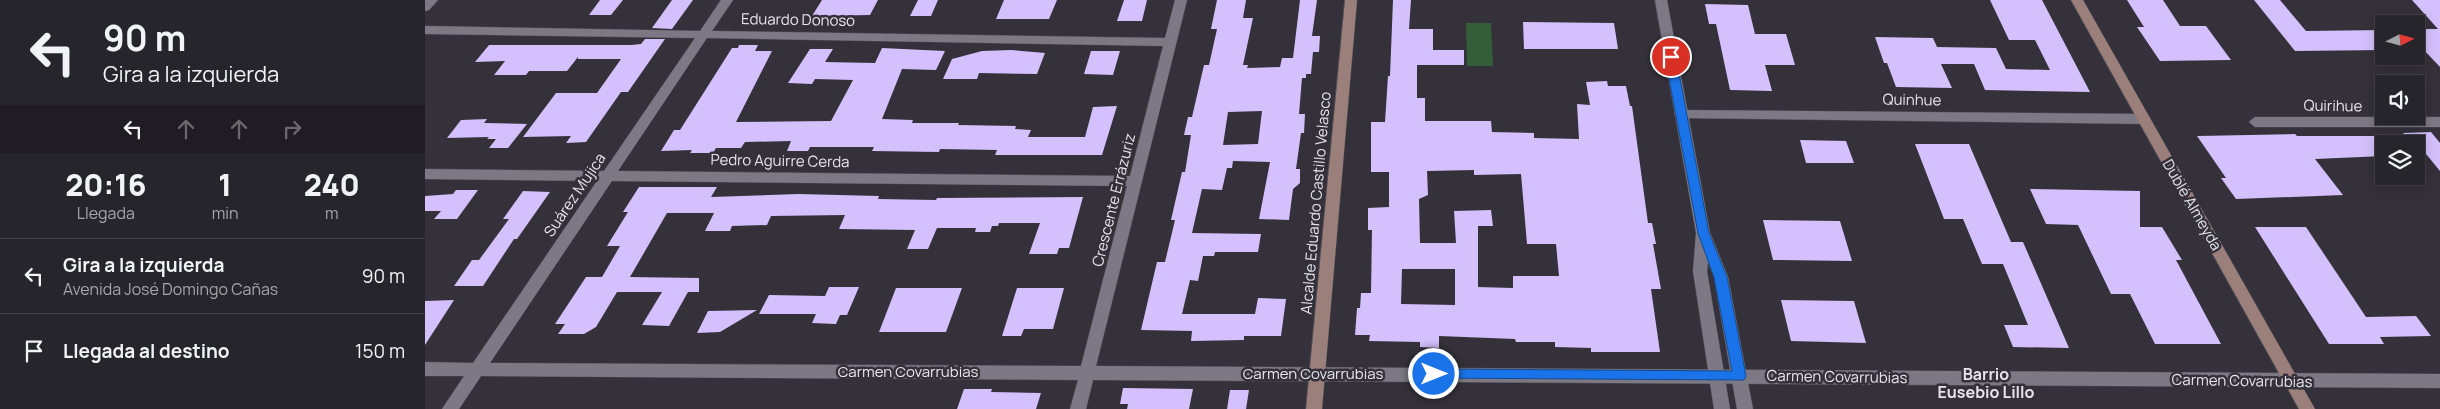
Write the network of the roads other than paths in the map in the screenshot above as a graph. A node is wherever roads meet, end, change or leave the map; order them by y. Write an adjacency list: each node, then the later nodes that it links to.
1 (432, 0): 7 (street)
2 (727, 0): 9 (street, Suárez Mujica)
3 (1181, 0): 10 (street, Crescente Errázuriz)
4 (1351, 0): 22 (main road, Alcalde Eduardo Castillo Velasco)
5 (1661, 0): 11 (street)
6 (2077, 0): 12 (main road, Dublé Almeyda)
7 (425, 7)
8 (425, 30): 9 (street, Eduardo Donoso)
9 (703, 34): 10 (street, Eduardo Donoso); 16 (street, Suárez Mujica)
10 (1171, 42): 17 (street, Crescente Errázuriz)
11 (1680, 114): 12 (street, Quinhue); 18 (street)
12 (2144, 120): 25 (main road, Dublé Almeyda)
13 (2255, 122): 14 (street, Quirihue)
14 (2440, 122)
15 (425, 174): 16 (street, Pedro Aguirre Cerda)
16 (608, 176): 17 (street, Pedro Aguirre Cerda); 20 (street, Suárez Mujica)
17 (1135, 181): 21 (street, Crescente Errázuriz)
18 (1703, 233): 23 (street); 24 (street)
19 (425, 369): 20 (street, Carmen Covarrubias)
20 (476, 370): 21 (street, Carmen Covarrubias); 27 (street, Suárez Mujica)
21 (1087, 372): 22 (street, Carmen Covarrubias); 28 (street, Crescente Errázuriz)
22 (1318, 374): 23 (street, Carmen Covarrubias); 29 (main road, Alcalde Eduardo Castillo Velasco)
23 (1716, 376): 24 (street, Carmen Covarrubias); 30 (street)
24 (1739, 376): 25 (street, Carmen Covarrubias); 31 (street)
25 (2292, 381): 26 (street, Carmen Covarrubias); 32 (main road, Dublé Almeyda)
26 (2440, 381)
27 (449, 409)
28 (1078, 409)
29 (1315, 409)
30 (1722, 409)
31 (1745, 409)
32 (2307, 409)

